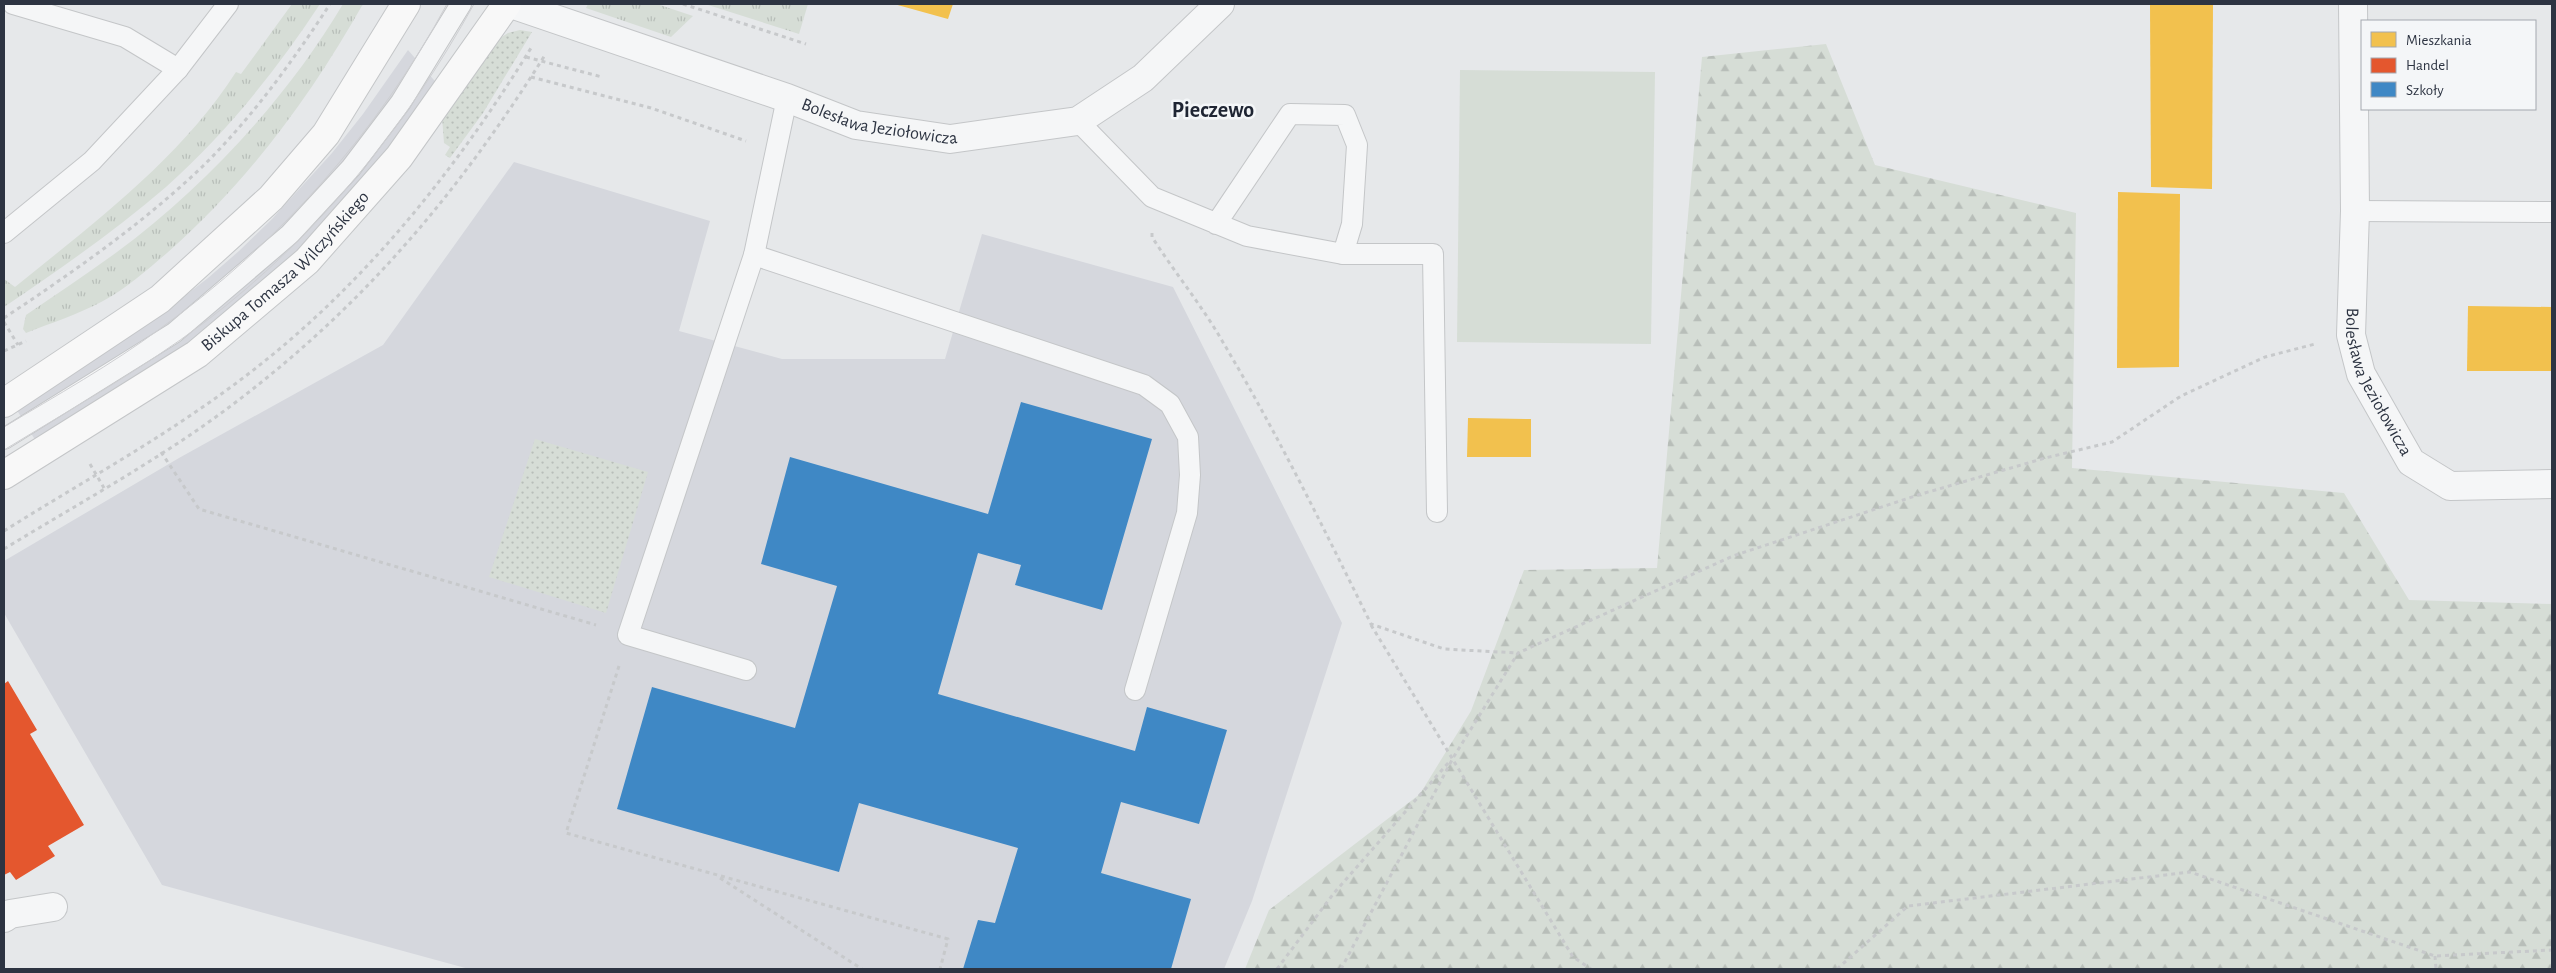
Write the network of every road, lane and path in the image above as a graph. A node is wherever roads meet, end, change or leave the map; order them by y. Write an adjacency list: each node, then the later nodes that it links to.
1 (12, 4): 12 (lane)
2 (228, 4): 12 (lane)
3 (330, 4): 24 (path)
4 (406, 4): 26 (street)
5 (460, 4): 27 (lane)
6 (509, 4): 14 (street, Bolesława Jeziołowicza); 29 (street, Biskupa Tomasza Wilczyńskiego)
7 (683, 4): 10 (path)
8 (1220, 4): 15 (street, Bolesława Jeziołowicza)
9 (2353, 4): 18 (street, Bolesława Jeziołowicza)
10 (806, 44)
11 (550, 47): 13 (path)
12 (178, 68): 21 (lane)
13 (531, 77): 16 (path); 28 (path)
14 (787, 98): 15 (street, Bolesława Jeziołowicza); 23 (lane)
15 (1078, 121): 17 (lane)
16 (748, 142)
17 (1152, 197): 20 (lane); 33 (path)
18 (2355, 211): 19 (lane); 25 (street, Bolesława Jeziołowicza)
19 (2552, 212)
20 (1216, 224): 22 (lane); 22 (lane)
21 (4, 233)
22 (1343, 254): 31 (lane)
23 (754, 255): 34 (lane); 37 (lane)
24 (4, 318)
25 (2351, 334): 30 (street, Bolesława Jeziołowicza); 35 (path)
26 (4, 402)
27 (4, 439)
28 (161, 452): 32 (path); 34 (path)
29 (4, 475)
30 (2552, 484)
31 (1437, 512)
32 (4, 550)
33 (1370, 624): 35 (path); 38 (path)
34 (628, 635): 36 (lane); 39 (path)
35 (1518, 653): 38 (path)
36 (746, 670)
37 (1135, 690)
38 (1453, 758): 46 (path); 47 (path); 48 (path)
39 (716, 875): 44 (path); 45 (path)
40 (53, 907): 41 (street)
41 (4, 918)
42 (2552, 950): 43 (path)
43 (2435, 956): 49 (path); 50 (path)
44 (862, 969)
45 (940, 969)
46 (1277, 969)
47 (1341, 969)
48 (1591, 969)
49 (1837, 969)
50 (2436, 969)

